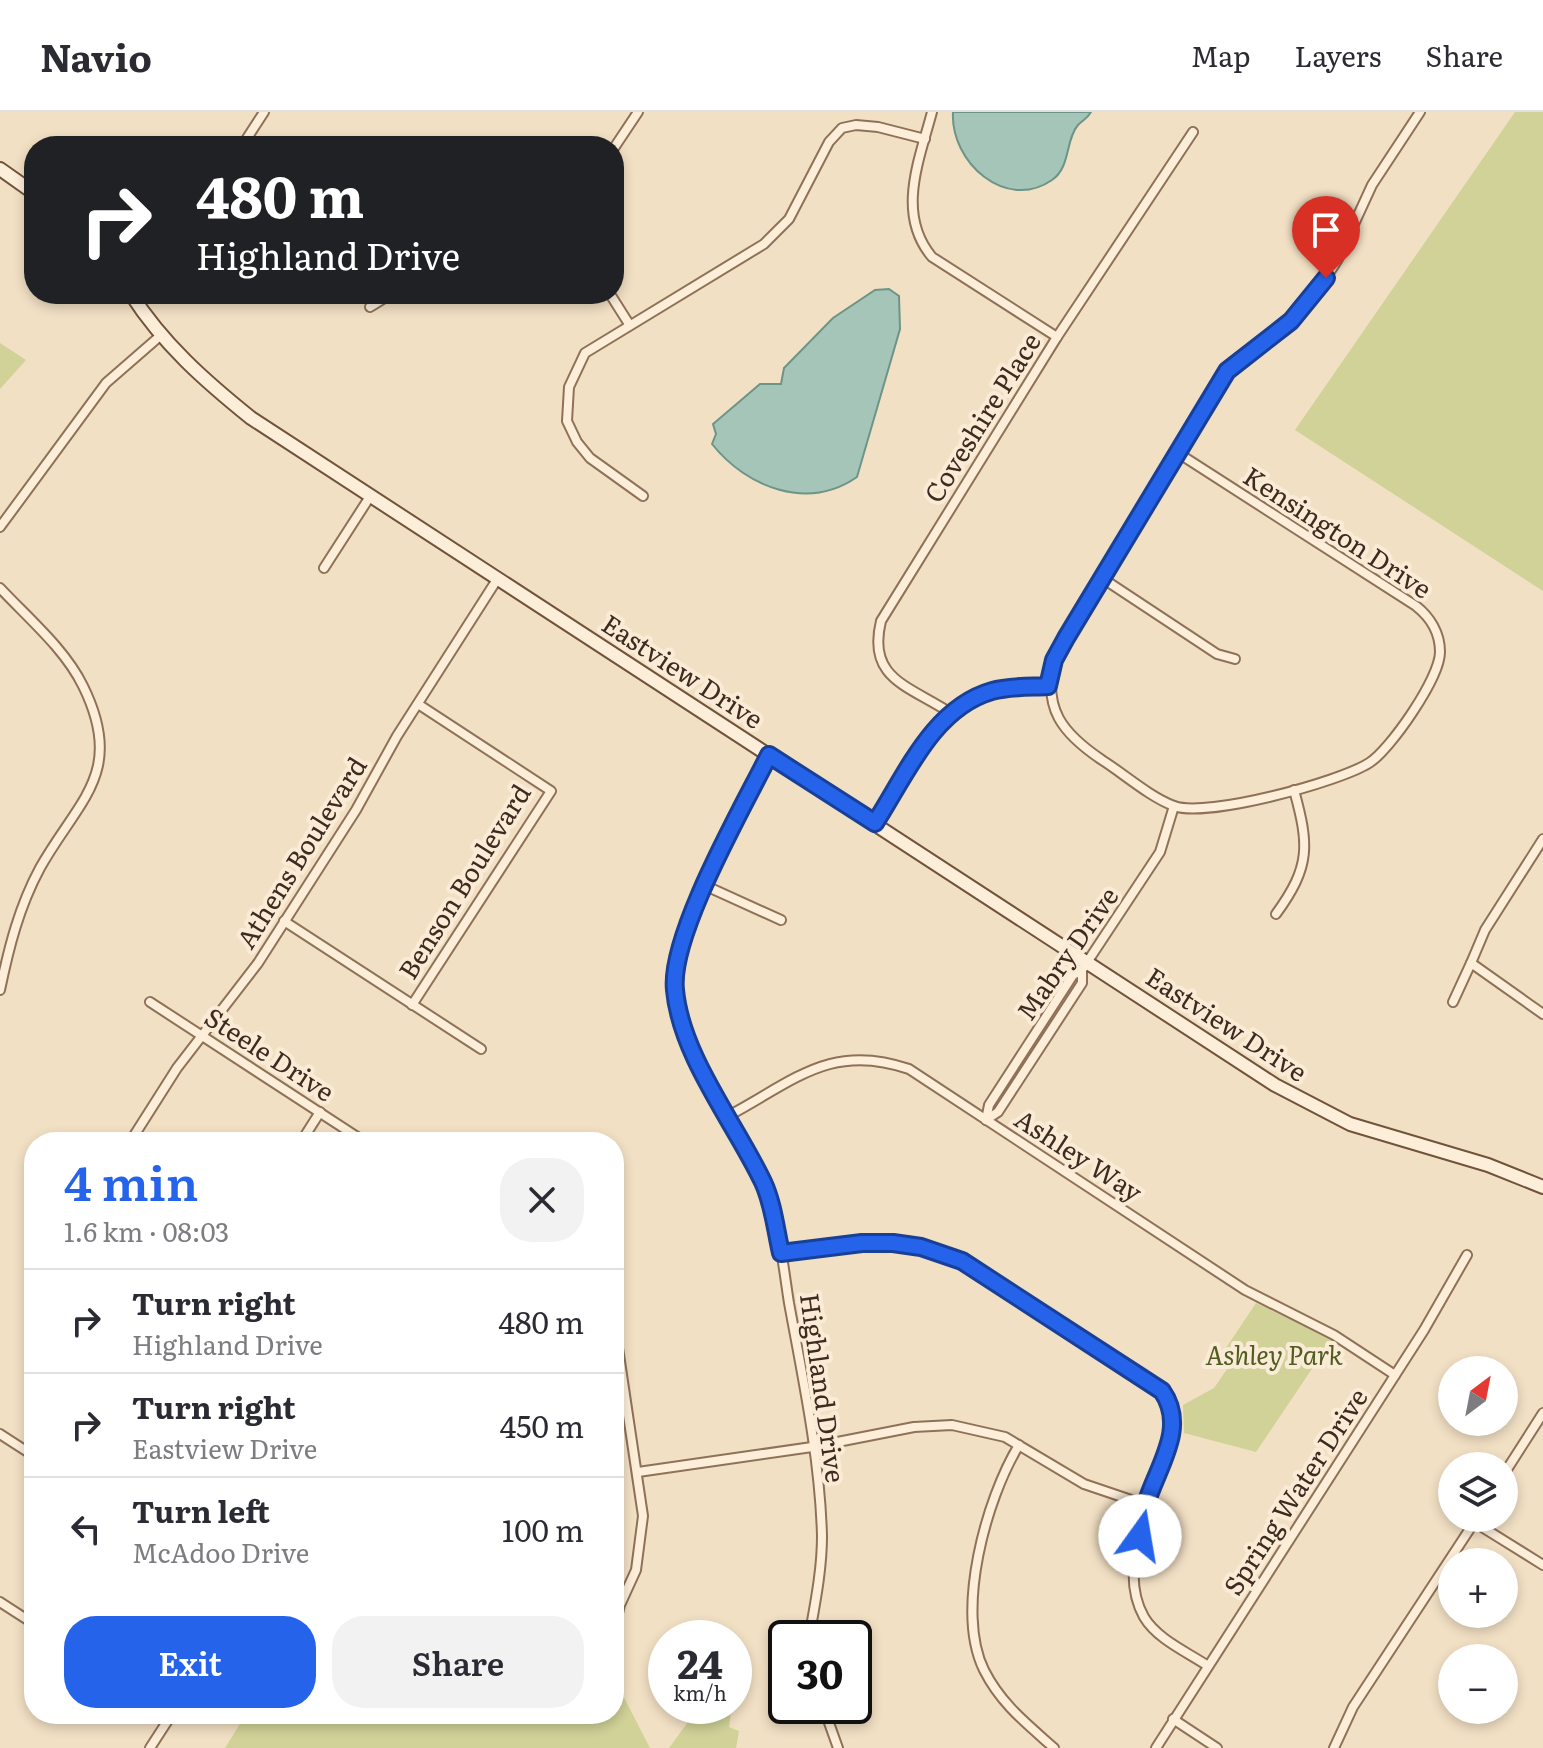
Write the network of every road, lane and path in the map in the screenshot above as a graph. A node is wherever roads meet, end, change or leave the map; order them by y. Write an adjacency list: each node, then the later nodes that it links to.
1 (264, 112): 6 (street)
2 (638, 112): 7 (street)
3 (932, 112): 8 (street)
4 (1420, 112): 18 (street)
5 (1193, 132): 17 (street, Coveshire Place)
6 (248, 136)
7 (622, 136)
8 (925, 139): 15 (street); 17 (street)
9 (0, 169): 10 (street)
10 (24, 186)
11 (138, 304): 16 (street, Eastview Drive)
12 (375, 304): 14 (street)
13 (616, 304): 15 (street)
14 (370, 307)
15 (629, 324): 20 (street)
16 (160, 336): 19 (street, Eastview Drive); 21 (street)
17 (1057, 337): 29 (street, Coveshire Place)
18 (1178, 453): 24 (street); 31 (street, Kensington Drive)
19 (371, 495): 22 (street); 23 (street, Eastview Drive)
20 (643, 496)
21 (0, 527)
22 (324, 568)
23 (498, 578): 28 (street, Athens Boulevard); 30 (street, Eastview Drive)
24 (1102, 578): 26 (street); 27 (street)
25 (0, 588): 41 (street)
26 (1235, 659)
27 (1048, 686): 29 (street); 32 (street)
28 (418, 704): 38 (street, Athens Boulevard); 44 (street, Benson Boulevard)
29 (949, 712): 33 (street)
30 (769, 755): 33 (street, Eastview Drive); 35 (street, Highland Drive)
31 (1294, 790): 32 (street, Kensington Drive); 36 (street)
32 (1174, 806): 40 (street, Mabry Drive)
33 (875, 823): 40 (street, Eastview Drive)
34 (1543, 839): 39 (street)
35 (706, 886): 37 (street); 49 (street, Highland Drive)
36 (1276, 914)
37 (781, 920)
38 (284, 921): 44 (street); 46 (street, Athens Boulevard)
39 (1471, 963): 43 (street); 45 (street)
40 (1085, 966): 50 (street, Mabry Drive); 54 (street, Eastview Drive)
41 (0, 990)
42 (150, 1002): 46 (street, Steele Drive)
43 (1453, 1002)
44 (412, 1005): 47 (street)
45 (1543, 1014)
46 (204, 1036): 48 (street, Steele Drive); 51 (street, Athens Boulevard)
47 (481, 1049)
48 (320, 1112): 52 (street); 53 (street, Steele Drive)
49 (728, 1116): 50 (street, Ashley Way); 55 (street, Highland Drive)
50 (986, 1120): 57 (street, Ashley Way)
51 (136, 1132)
52 (307, 1132)
53 (350, 1132)
54 (1543, 1187)
55 (781, 1253): 62 (street, Highland Drive); 66 (street)
56 (1467, 1255): 57 (street, Spring Water Drive)
57 (1395, 1375): 74 (street, Spring Water Drive)
58 (624, 1384): 65 (street)
59 (1543, 1413): 64 (street)
60 (0, 1434): 63 (street)
61 (1019, 1445): 62 (street); 66 (street); 80 (street)
62 (812, 1447): 65 (street); 73 (street, Highland Drive)
63 (24, 1450)
64 (1518, 1452)
65 (638, 1472): 70 (street)
66 (1146, 1505): 74 (street)
67 (1467, 1532): 83 (street)
68 (1493, 1532): 69 (street)
69 (1543, 1565)
70 (624, 1596)
71 (0, 1602): 72 (street)
72 (24, 1618)
73 (812, 1620)
74 (1208, 1666): 75 (street, Spring Water Drive)
75 (1173, 1719): 81 (street, Spring Water Drive); 82 (street)
76 (166, 1724): 78 (street)
77 (829, 1724): 79 (street)
78 (150, 1748)
79 (838, 1748)
80 (1054, 1748)
81 (1156, 1748)
82 (1217, 1748)
83 (1334, 1748)

